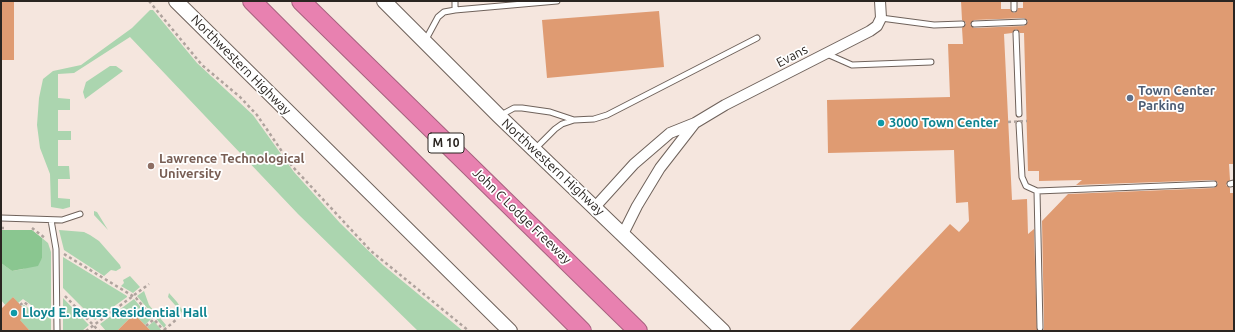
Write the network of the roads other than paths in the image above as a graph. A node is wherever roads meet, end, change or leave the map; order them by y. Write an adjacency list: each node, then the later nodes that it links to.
1 (176, 1): 35 (main road, Northwestern Highway)
2 (252, 1): 36 (highway, M 10)
3 (301, 1): 37 (highway, John C Lodge Freeway / M 10)
4 (384, 1): 17 (main road, Northwestern Highway)
5 (455, 1): 10 (lane)
6 (558, 1): 10 (lane)
7 (880, 1): 11 (street)
8 (1014, 1): 9 (lane)
9 (1014, 9)
10 (455, 10): 17 (lane)
11 (881, 18): 13 (lane); 18 (street, Evans)
12 (1024, 22): 14 (lane)
13 (962, 24)
14 (974, 24)
15 (1016, 33): 20 (lane)
16 (757, 38): 22 (lane)
17 (425, 42): 21 (main road, Northwestern Highway)
18 (826, 54): 19 (lane); 23 (street, Evans)
19 (930, 62)
20 (1019, 114)
21 (499, 116): 22 (lane); 25 (main road, Northwestern Highway)
22 (574, 120): 25 (lane)
23 (695, 122): 28 (street, Evans); 32 (street, Evans)
24 (1019, 124): 27 (lane)
25 (535, 150): 28 (main road, Northwestern Highway)
26 (1214, 184): 27 (lane)
27 (1037, 191): 33 (lane)
28 (595, 208): 32 (main road, Northwestern Highway)
29 (80, 214): 31 (lane)
30 (1, 218): 31 (lane)
31 (51, 220): 34 (lane)
32 (623, 234): 38 (main road, Northwestern Highway)
33 (1040, 328)
34 (57, 331)
35 (510, 331)
36 (582, 331)
37 (638, 331)
38 (723, 331)

